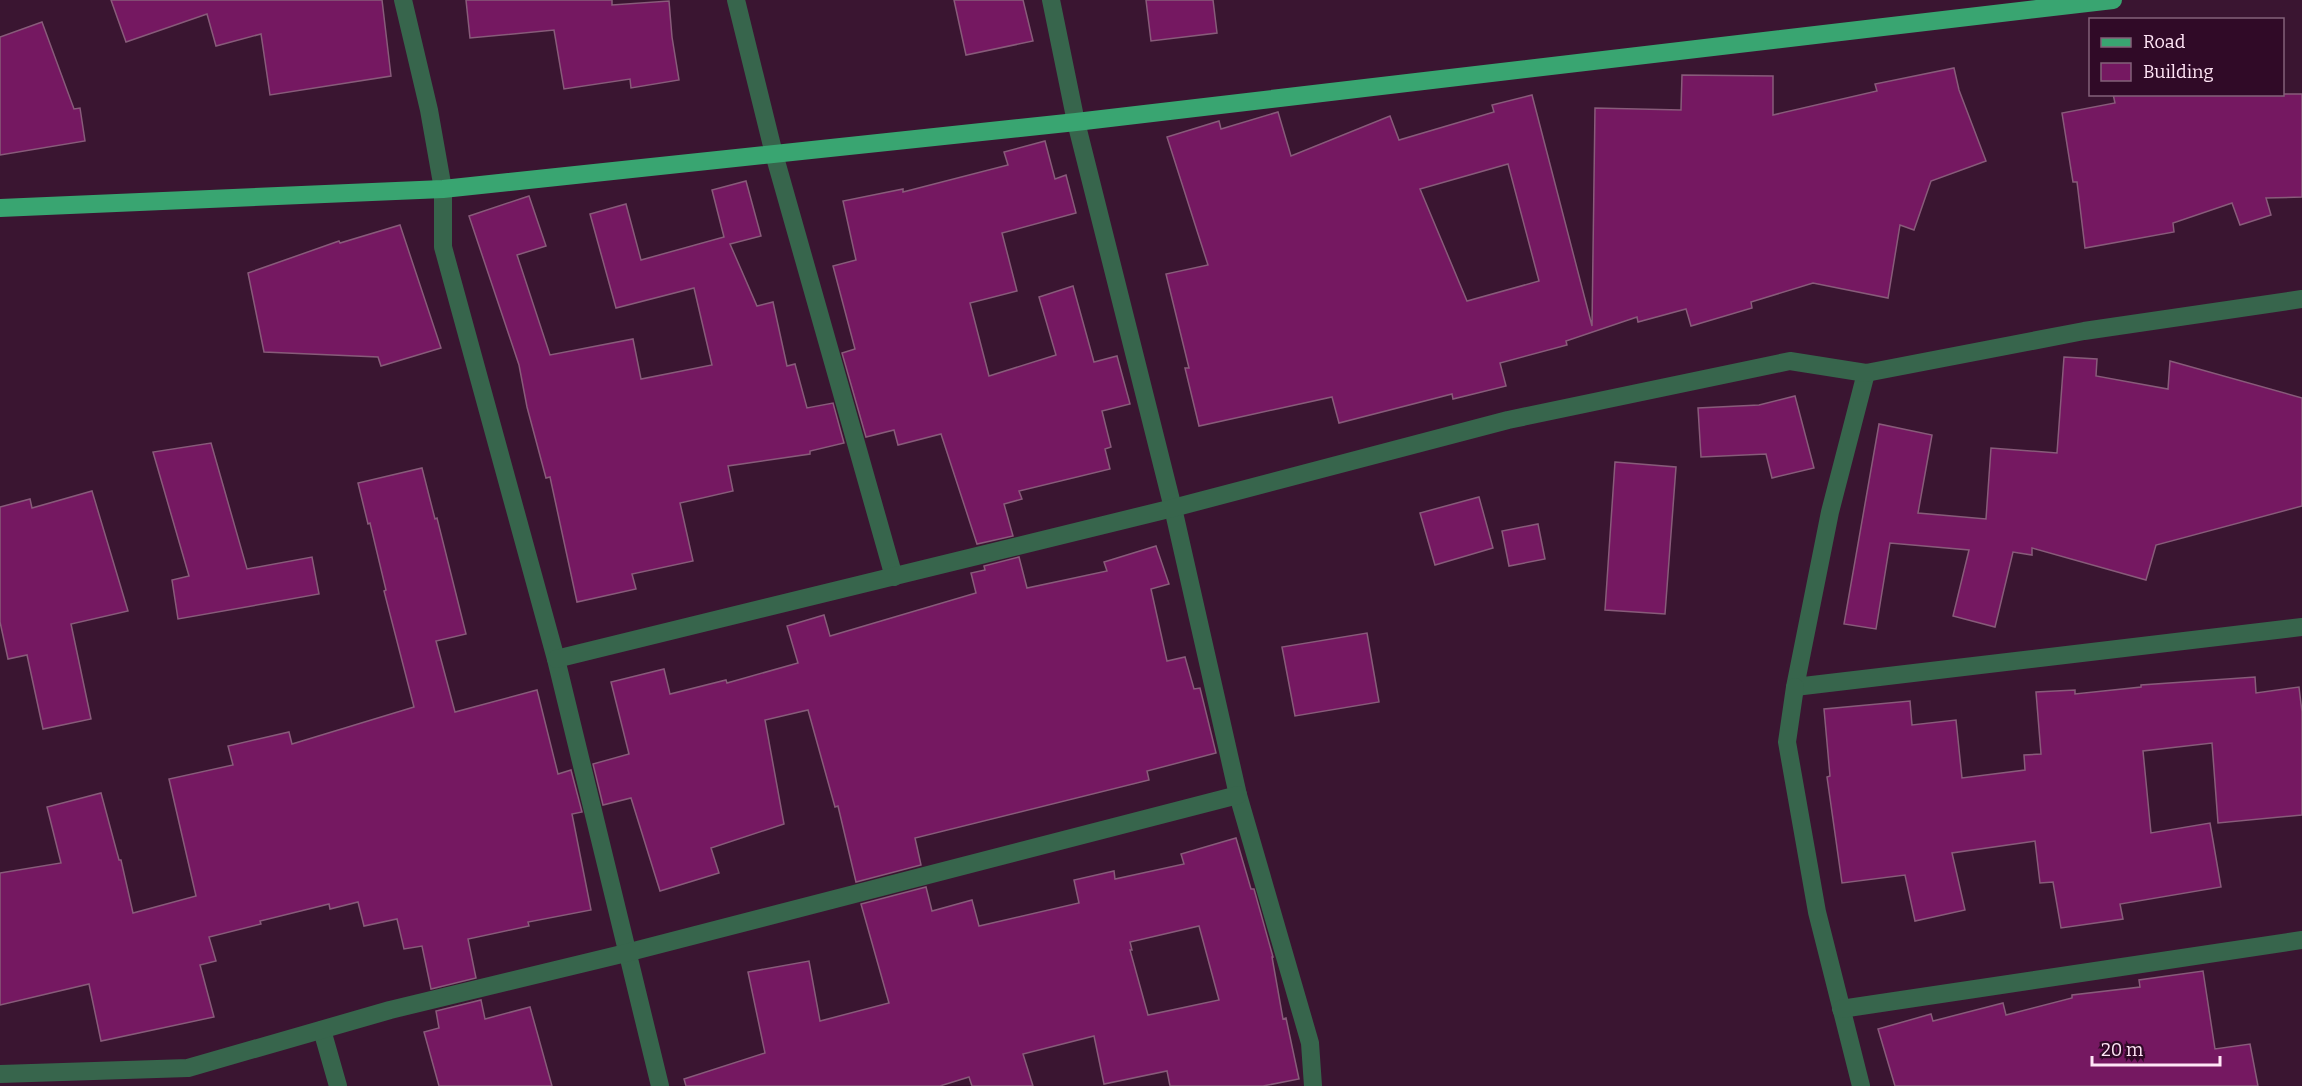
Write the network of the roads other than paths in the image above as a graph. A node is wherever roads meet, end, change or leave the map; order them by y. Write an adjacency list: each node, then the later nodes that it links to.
1 (403, 0): 7 (street)
2 (736, 0): 6 (street)
3 (1052, 0): 5 (street)
4 (2113, 0): 5 (main road)
5 (1076, 122): 6 (main road); 11 (street)
6 (774, 154): 7 (main road); 12 (street)
7 (443, 189): 8 (main road); 14 (street)
8 (0, 208)
9 (2302, 299): 10 (street)
10 (1866, 373): 11 (street); 15 (street)
11 (1173, 508): 12 (street); 16 (street)
12 (894, 577): 14 (street)
13 (2302, 627): 15 (street)
14 (556, 659): 18 (street)
15 (1795, 687): 19 (street)
16 (1238, 795): 18 (street); 24 (street)
17 (2302, 940): 19 (street)
18 (626, 953): 20 (street); 23 (street)
19 (1841, 1009): 25 (street)
20 (322, 1030): 21 (street); 22 (street)
21 (0, 1074)
22 (338, 1086)
23 (660, 1086)
24 (1313, 1086)
25 (1861, 1086)

